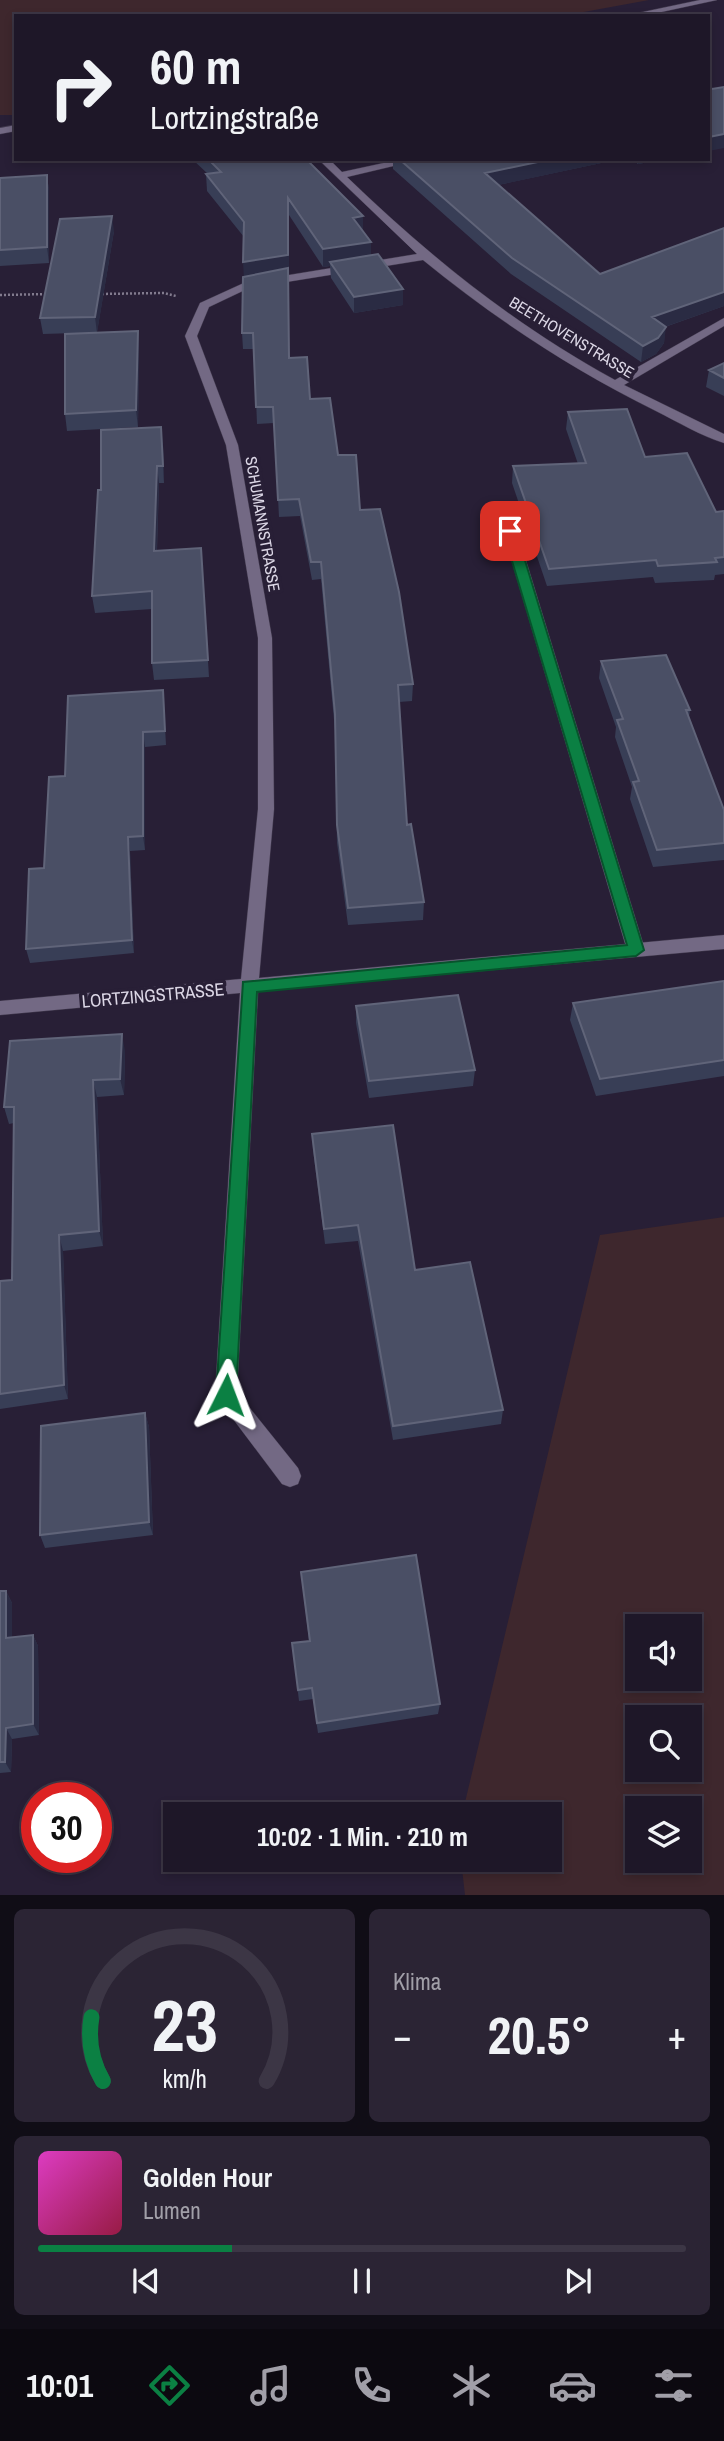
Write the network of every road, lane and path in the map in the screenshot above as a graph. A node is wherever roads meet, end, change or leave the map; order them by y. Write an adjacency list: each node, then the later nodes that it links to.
1 (713, 0): 2 (street)
2 (639, 14)
3 (325, 161): 5 (street, BEETHOVENSTRASSE)
4 (408, 161): 5 (street)
5 (340, 175): 6 (street, BEETHOVENSTRASSE)
6 (426, 256): 10 (street); 12 (street, BEETHOVENSTRASSE)
7 (96, 293): 10 (path)
8 (55, 294): 9 (path)
9 (0, 295)
10 (204, 305): 17 (street, SCHUMANNSTRASSE)
11 (724, 321): 12 (street)
12 (617, 384): 13 (street, BEETHOVENSTRASSE)
13 (724, 439)
14 (510, 531): 16 (street)
15 (724, 942): 16 (street, LORTZINGSTRASSE)
16 (636, 950): 17 (street, LORTZINGSTRASSE)
17 (249, 986): 18 (street, LORTZINGSTRASSE); 19 (street, SCHUMANNSTRASSE)
18 (0, 1008)
19 (290, 1476)

